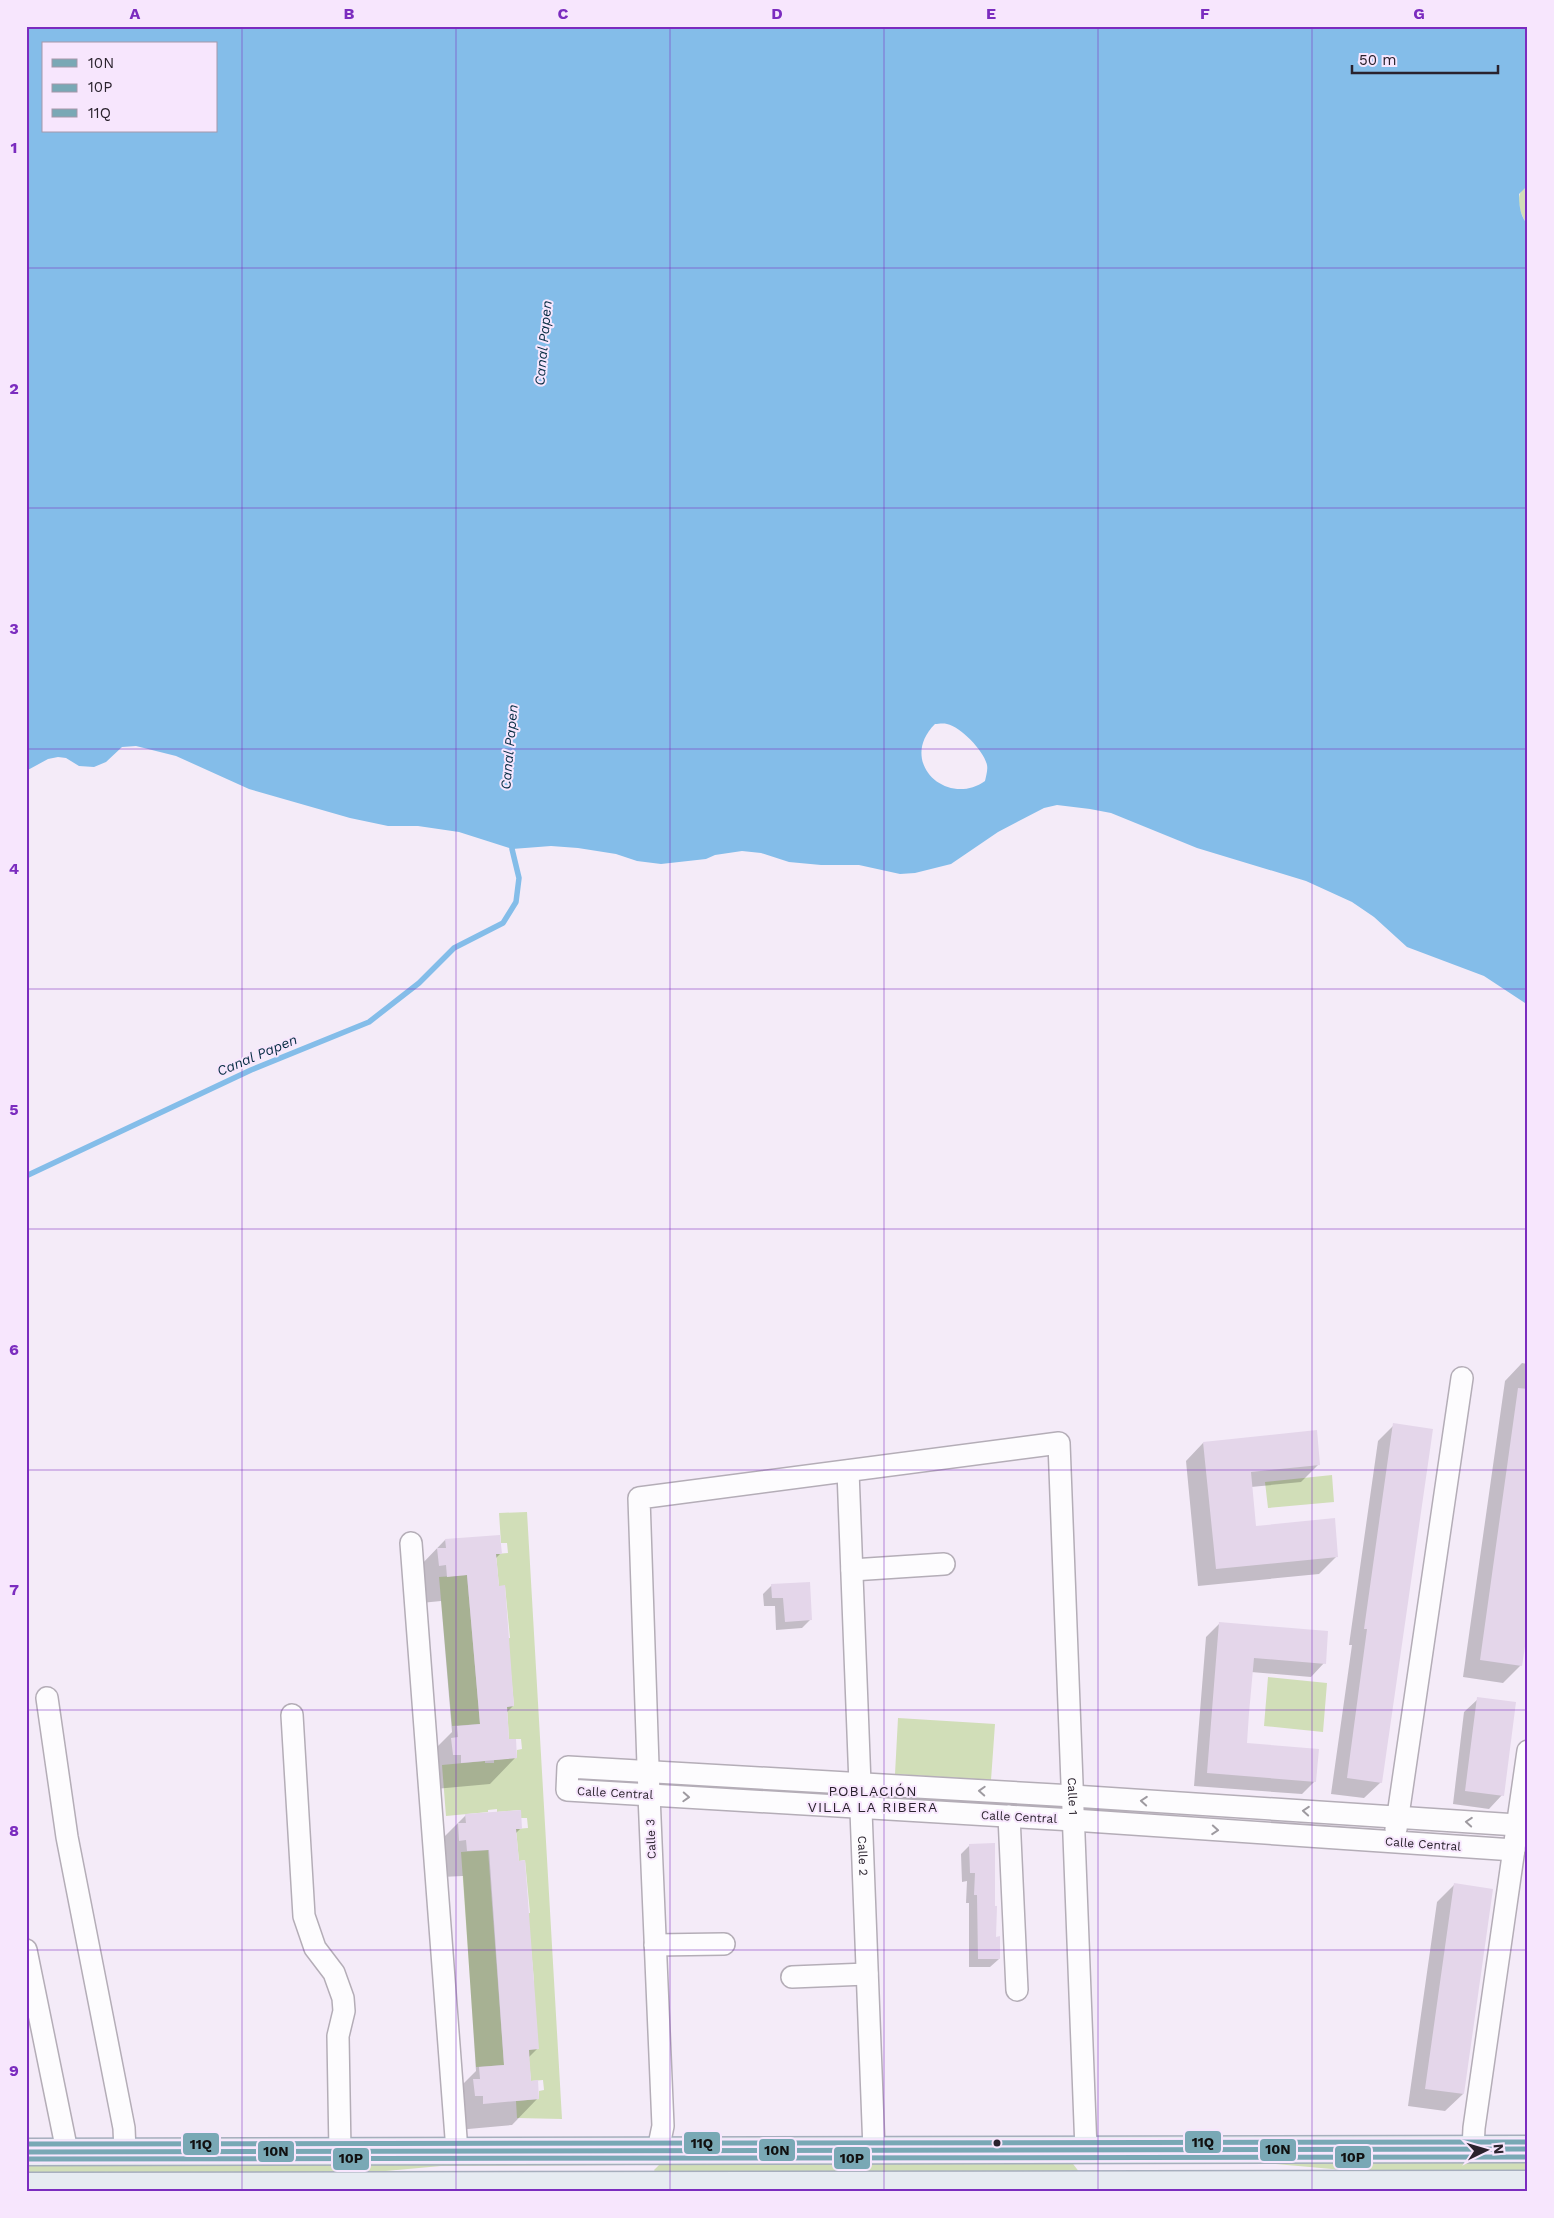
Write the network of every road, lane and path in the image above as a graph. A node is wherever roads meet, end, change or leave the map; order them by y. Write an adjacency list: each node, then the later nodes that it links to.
1 (1462, 1378): 16 (street)
2 (848, 1471): 5 (street, Calle 2); 9 (street, Calle 3); 12 (street, Calle 1)
3 (411, 1543): 34 (street)
4 (944, 1564): 5 (street)
5 (852, 1570): 10 (street, Calle 2)
6 (47, 1698): 33 (street)
7 (292, 1715): 37 (street)
8 (1528, 1751): 18 (street)
9 (648, 1772): 10 (street, Calle Central); 11 (street, Calle 3); 11 (street, Calle Central)
10 (860, 1784): 12 (street, Calle Central, one-way to 10); 14 (street, Calle 2)
11 (649, 1795): 14 (street, Calle Central, one-way to 14); 23 (street, Calle 3)
12 (1072, 1796): 13 (street, Calle Central, one-way to 12); 17 (street, Calle 1)
13 (1191, 1804): 16 (street, Calle Central, one-way to 13); 19 (street)
14 (861, 1807): 15 (street, Calle Central); 25 (street, Calle 2)
15 (1009, 1816): 17 (street, Calle Central); 27 (street)
16 (1398, 1817): 18 (street, Calle Central, one-way to 16); 20 (street)
17 (1073, 1820): 19 (street, Calle Central); 32 (street, Calle 1)
18 (1517, 1825): 21 (street)
19 (1189, 1828): 20 (street, Calle Central, one-way to 20)
20 (1394, 1842): 21 (street, Calle Central)
21 (1514, 1850): 28 (street)
22 (724, 1944): 23 (street)
23 (655, 1945): 30 (street, Calle 3)
24 (26, 1950): 36 (street)
25 (867, 1974): 26 (street); 31 (street, Calle 2)
26 (792, 1977)
27 (1017, 1990)
28 (1473, 2149): 29 (main road); 32 (main road)
29 (1528, 2149)
30 (658, 2150): 31 (main road); 34 (main road); 40 (main road)
31 (874, 2150): 32 (main road)
32 (1086, 2150): 38 (main road)
33 (125, 2151): 36 (main road); 37 (main road)
34 (456, 2151): 37 (main road)
35 (26, 2152): 36 (main road)
36 (67, 2152)
37 (340, 2152)
38 (1124, 2184): 39 (main road); 40 (main road)
39 (1528, 2184)
40 (615, 2185): 41 (main road)
41 (26, 2186)

